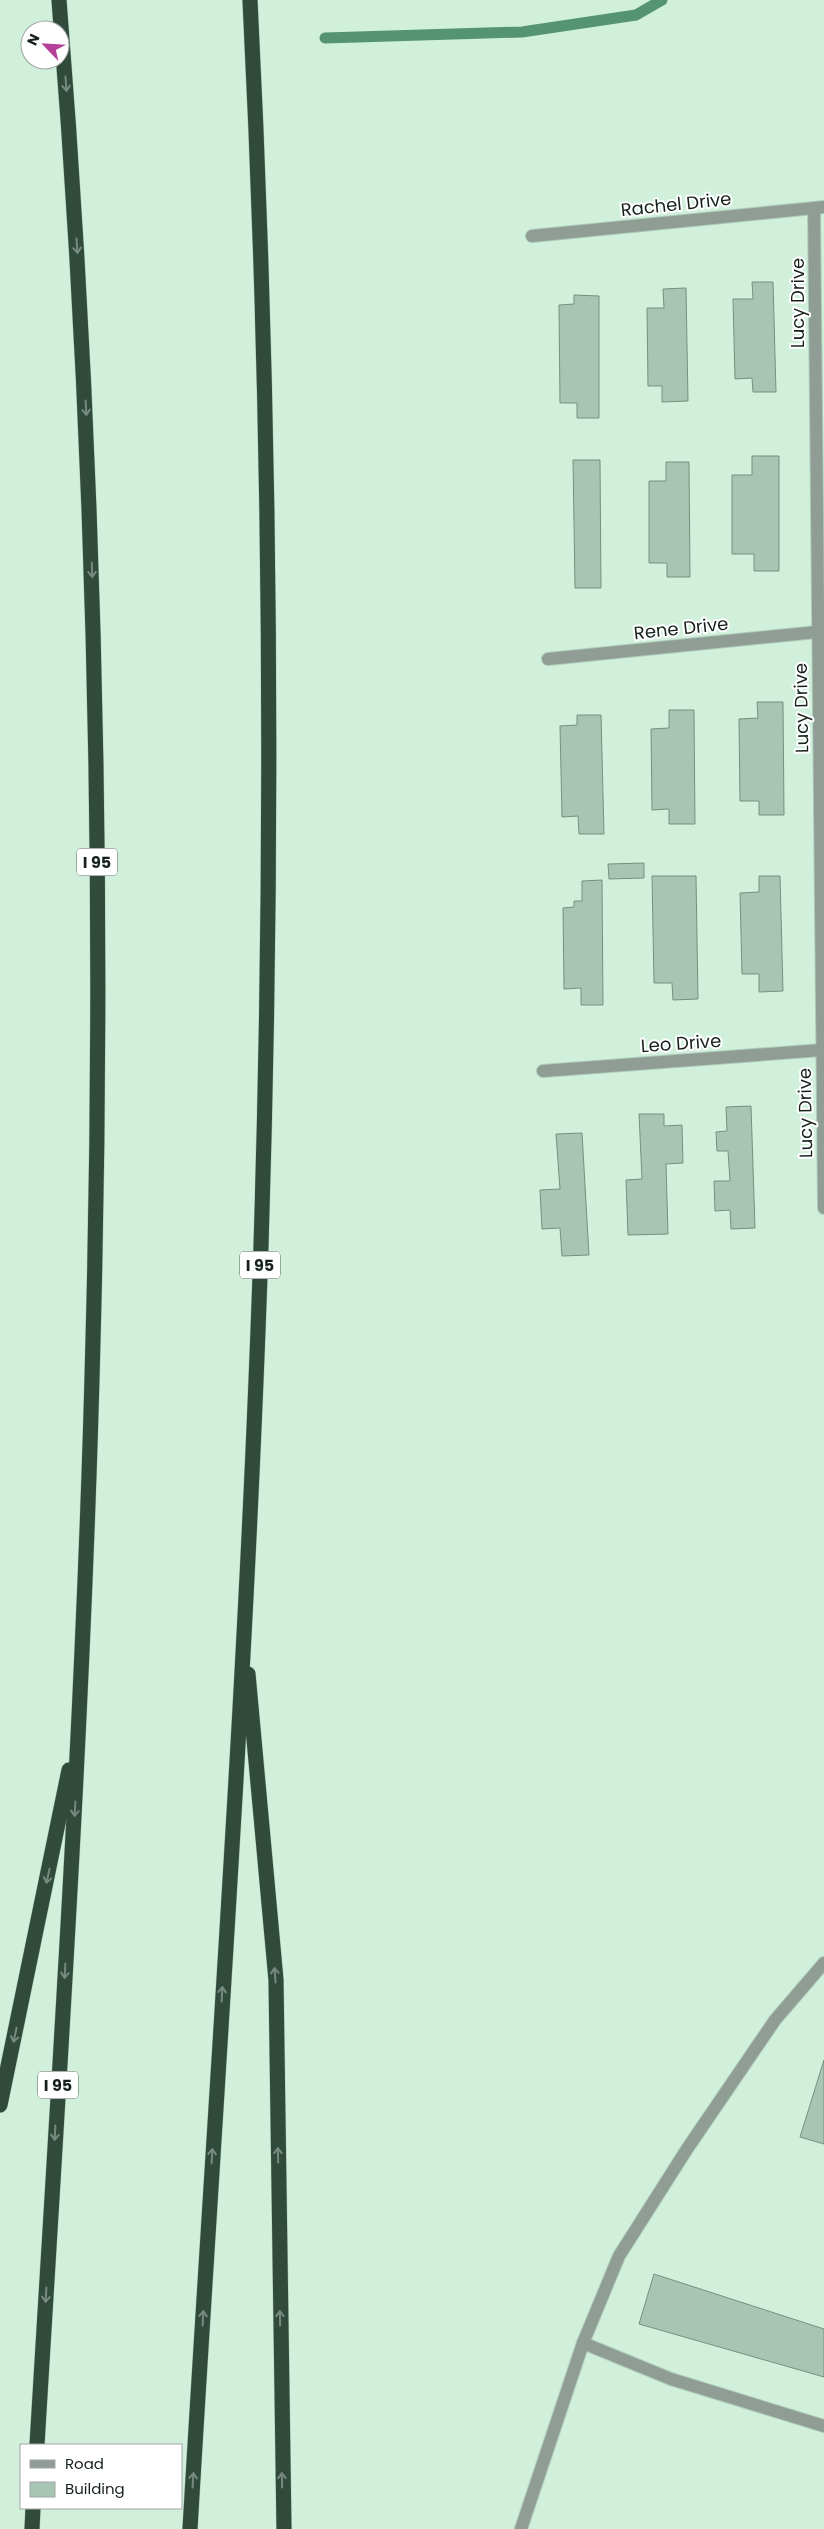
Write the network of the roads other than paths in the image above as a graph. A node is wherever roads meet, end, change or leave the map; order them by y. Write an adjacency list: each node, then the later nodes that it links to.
1 (59, 0): 11 (highway, I 95, one-way to 11)
2 (250, 0): 10 (highway, I 95)
3 (819, 208): 4 (street, Rachel Drive); 5 (street, Lucy Drive)
4 (532, 236)
5 (817, 632): 6 (street, Rene Drive); 7 (street, Lucy Drive)
6 (548, 659)
7 (822, 1050): 8 (street, Leo Drive); 9 (street, Lucy Drive)
8 (543, 1070)
9 (824, 1208)
10 (244, 1624): 19 (highway, I 95, one-way to 10); 20 (highway, one-way to 10)
11 (79, 1725): 13 (highway, one-way to 13); 16 (highway, I 95, one-way to 16)
12 (824, 1963): 14 (street)
13 (0, 2105)
14 (583, 2343): 15 (street); 21 (street)
15 (824, 2426)
16 (37, 2444)
17 (33, 2509): 18 (highway)
18 (32, 2529)
19 (190, 2529)
20 (284, 2529)
21 (521, 2529)

